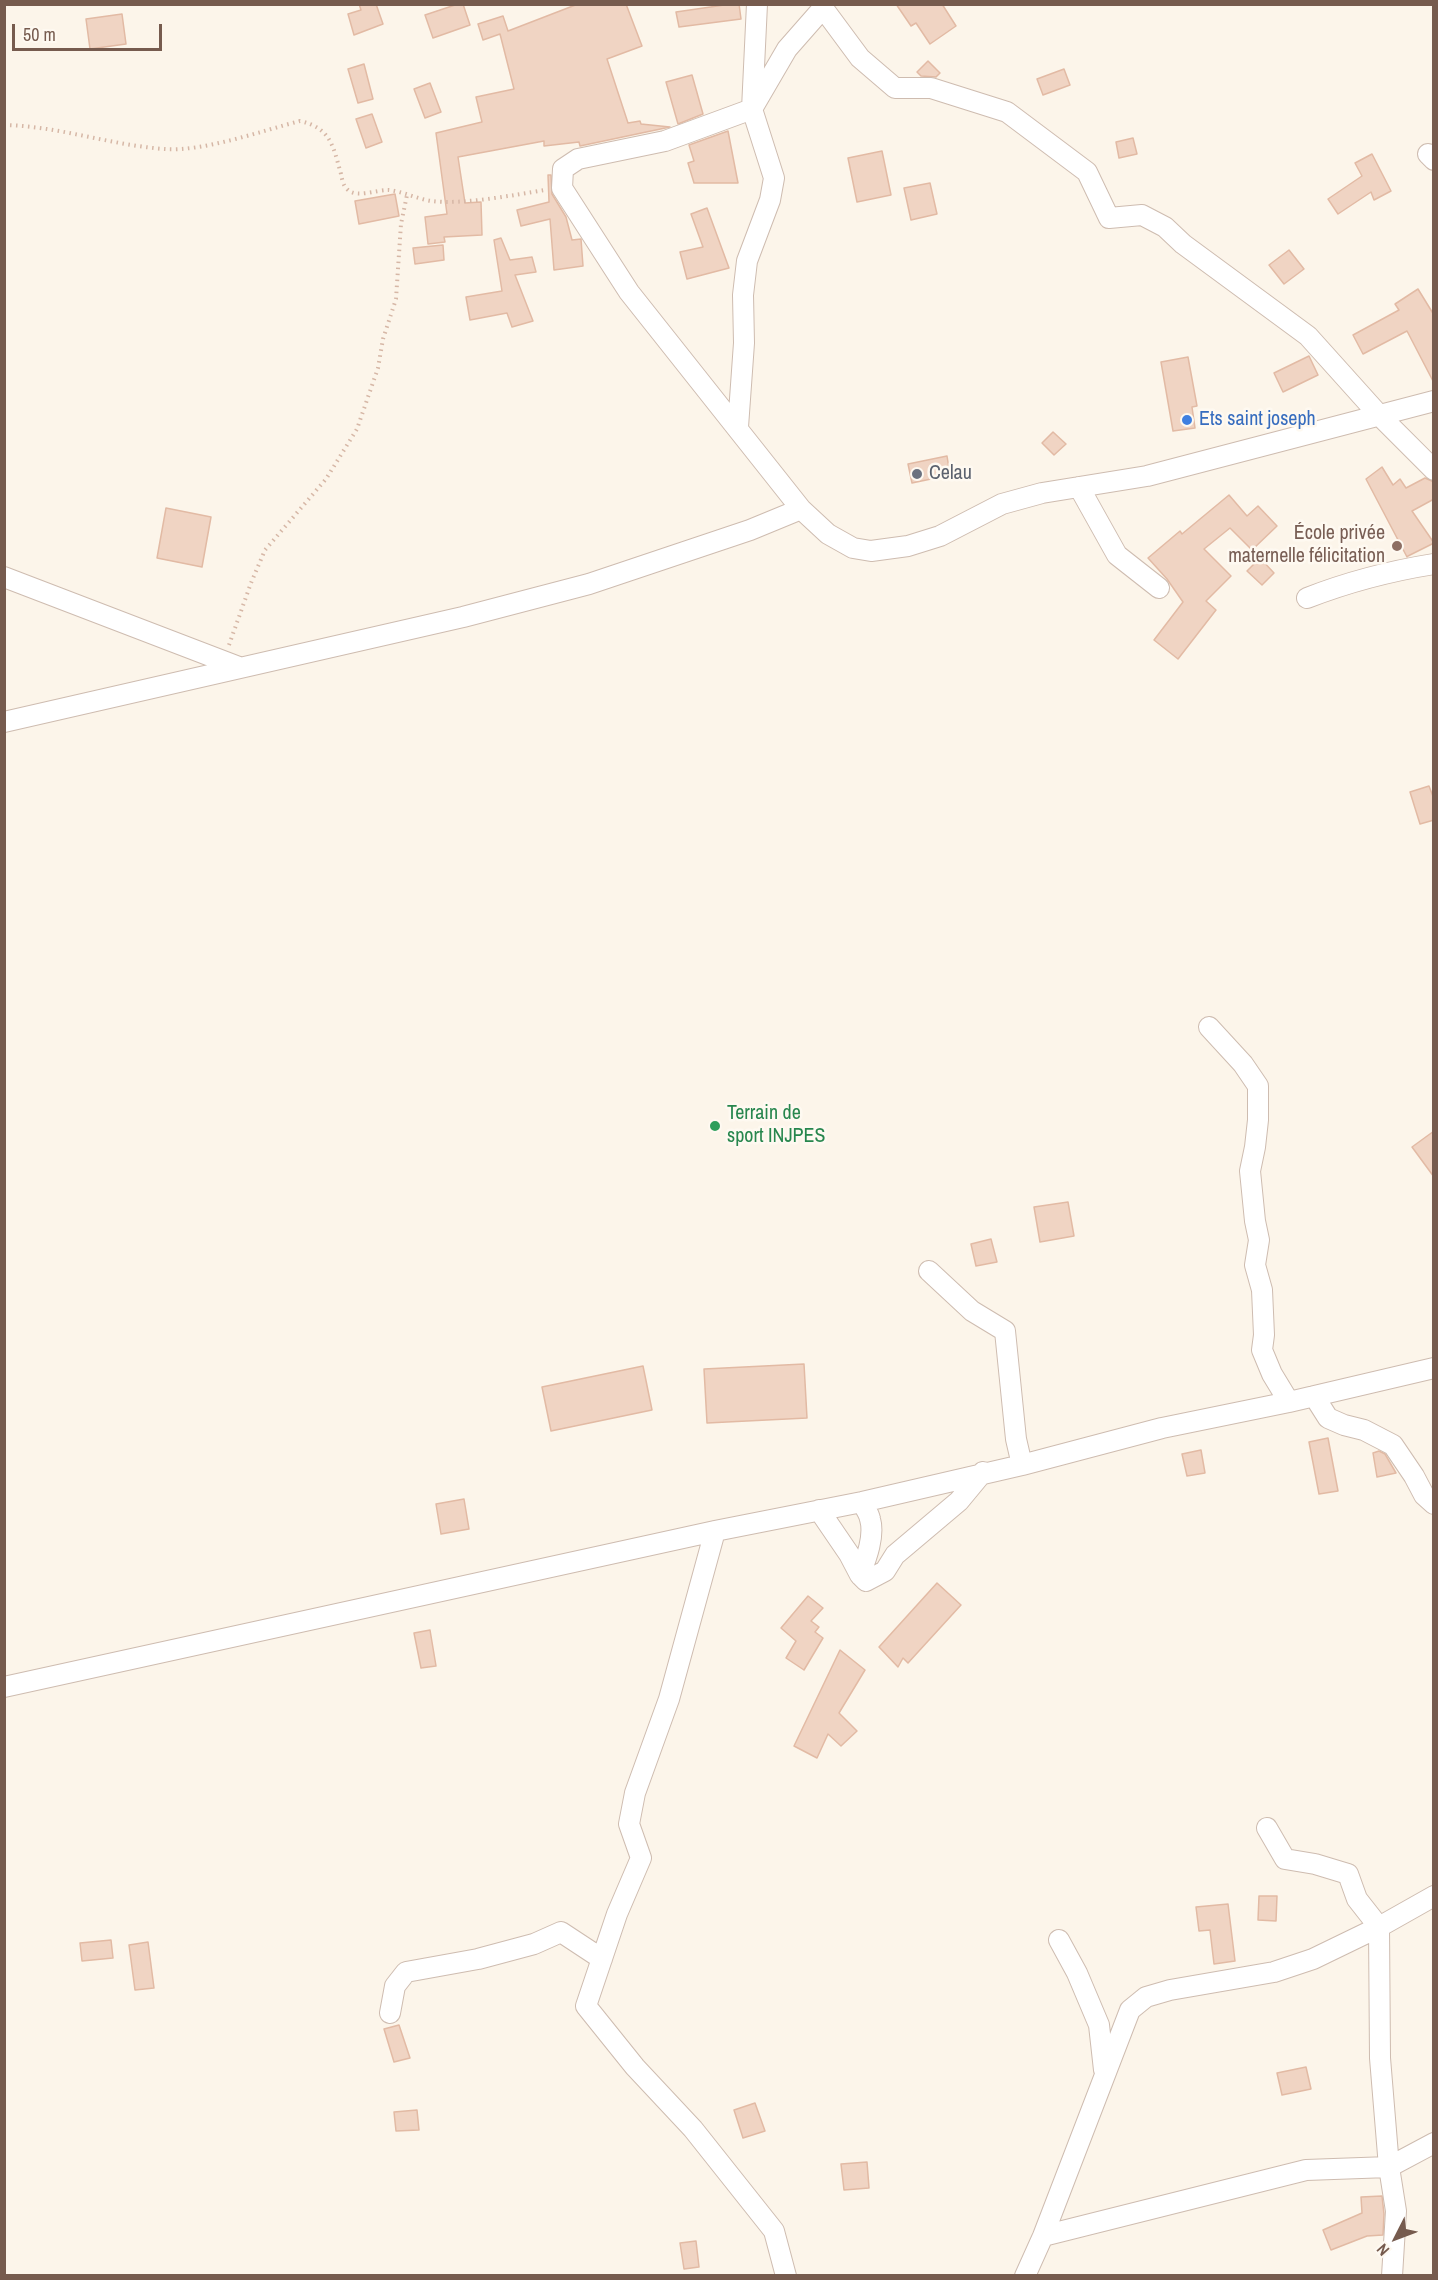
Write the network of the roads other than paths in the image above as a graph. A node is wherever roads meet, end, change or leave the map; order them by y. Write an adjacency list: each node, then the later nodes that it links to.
1 (757, 4): 3 (street)
2 (824, 6): 3 (street); 5 (street)
3 (752, 109): 6 (street); 6 (street)
4 (1434, 401): 5 (street)
5 (1379, 415): 7 (street); 8 (street)
6 (738, 427): 9 (street)
7 (1434, 470)
8 (1079, 487): 9 (street); 12 (street)
9 (801, 509): 14 (street)
10 (1434, 564): 13 (street)
11 (4, 577): 14 (street)
12 (1159, 588)
13 (1306, 598)
14 (231, 664): 15 (street)
15 (4, 722)
16 (1209, 1027): 20 (street)
17 (929, 1271): 21 (street)
18 (1434, 1368): 19 (street)
19 (1314, 1396): 20 (street); 24 (street)
20 (1289, 1402): 21 (street)
21 (1022, 1465): 22 (street)
22 (983, 1472): 23 (street); 27 (street)
23 (862, 1502): 25 (street); 27 (street)
24 (1434, 1504)
25 (819, 1510): 26 (street); 27 (street)
26 (715, 1531): 28 (street); 33 (street)
27 (860, 1575)
28 (4, 1688)
29 (1267, 1828): 31 (street)
30 (1434, 1896): 31 (street)
31 (1379, 1927): 35 (street); 37 (street)
32 (1059, 1940): 35 (street)
33 (602, 1959): 34 (street); 39 (street)
34 (390, 2013)
35 (1105, 2076): 38 (street)
36 (1434, 2143): 37 (street)
37 (1389, 2168): 38 (street); 41 (street)
38 (1043, 2236): 40 (street)
39 (786, 2276)
40 (1025, 2276)
41 (1392, 2276)

